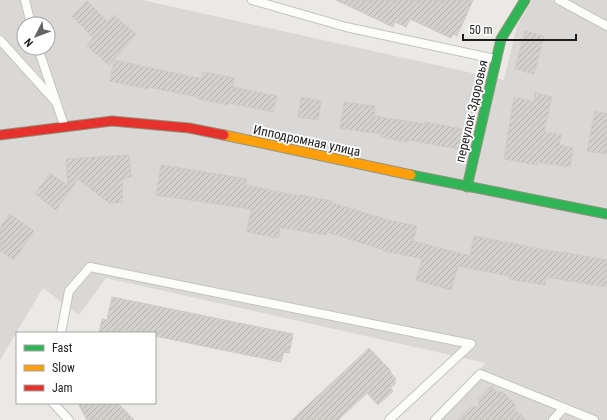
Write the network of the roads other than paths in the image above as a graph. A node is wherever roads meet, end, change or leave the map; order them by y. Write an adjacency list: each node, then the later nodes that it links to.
1 (25, 0): 6 (lane)
2 (252, 0): 5 (lane)
3 (525, 0): 10 (street, переулок Здоровья)
4 (559, 0): 7 (lane)
5 (266, 2): 10 (lane)
6 (28, 16)
7 (607, 26)
8 (0, 40): 11 (lane)
9 (41, 56): 11 (lane)
10 (496, 59): 14 (street, переулок Здоровья)
11 (56, 102): 12 (lane)
12 (64, 126): 13 (street, Ипподромная улица); 14 (street, Ипподромная улица)
13 (0, 136)
14 (467, 187): 15 (street, Ипподромная улица)
15 (607, 214)
16 (62, 332): 20 (lane)
17 (54, 404): 19 (lane)
18 (564, 408): 21 (lane); 22 (lane); 23 (lane); 24 (lane)
19 (69, 420)
20 (389, 420)
21 (435, 420)
22 (553, 420)
23 (577, 420)
24 (594, 420)

